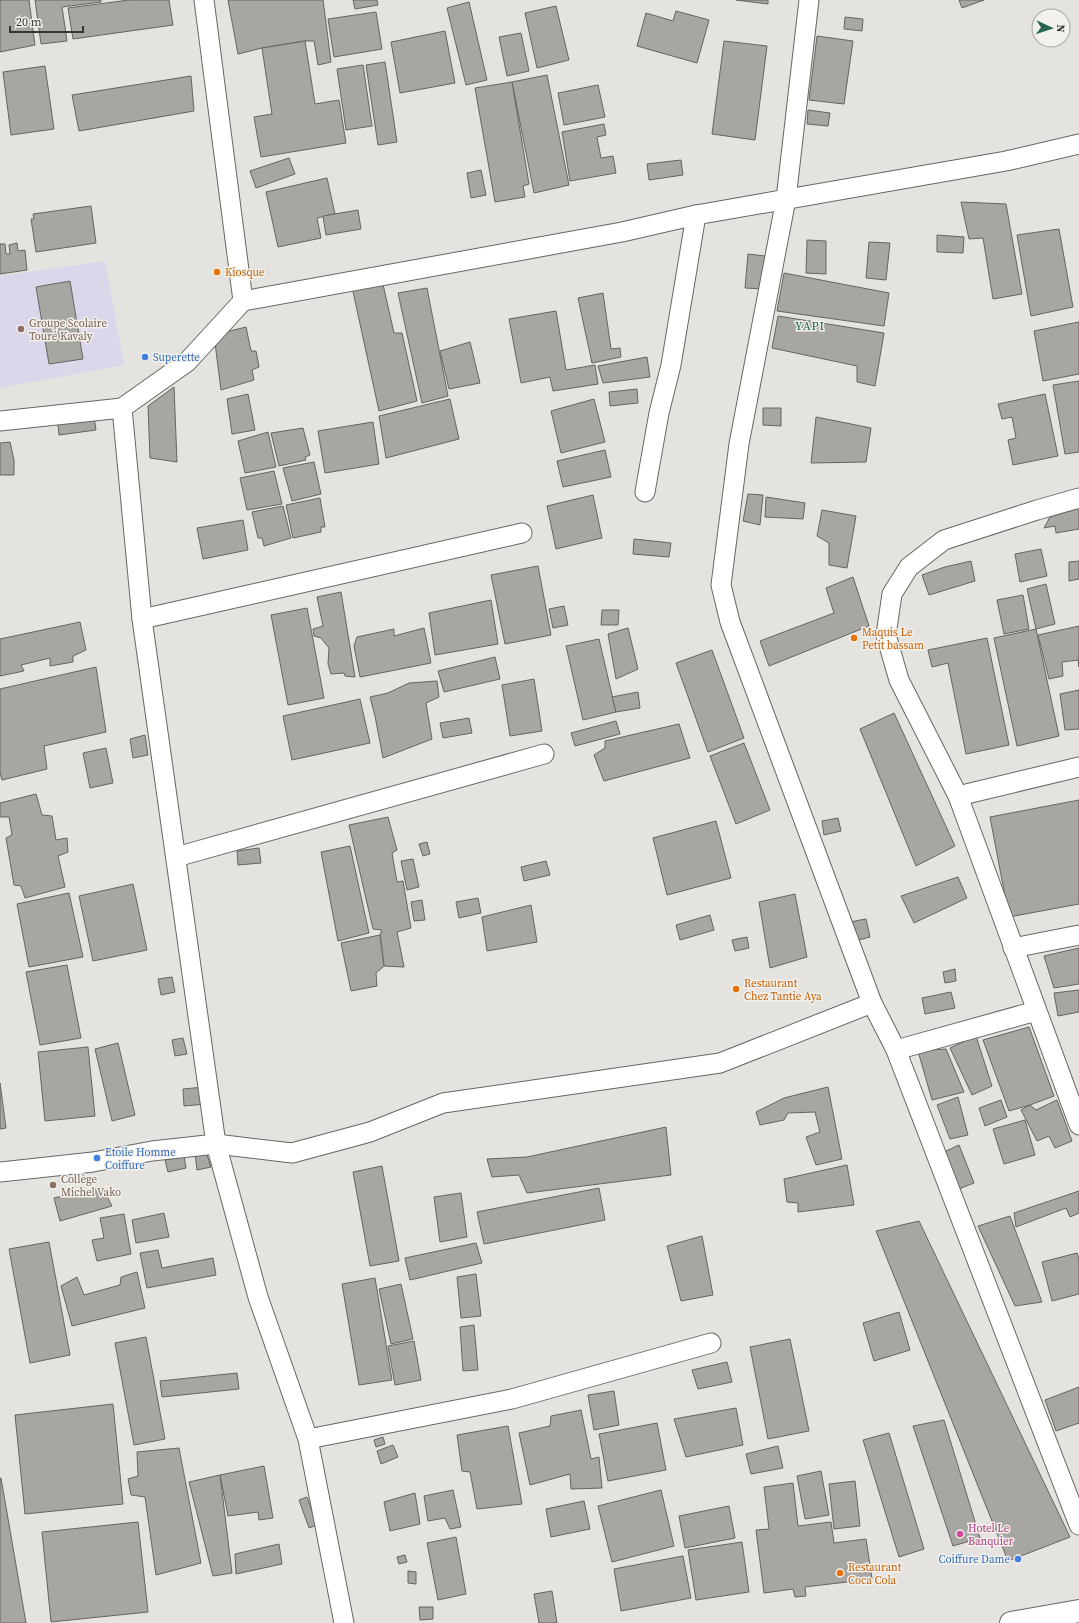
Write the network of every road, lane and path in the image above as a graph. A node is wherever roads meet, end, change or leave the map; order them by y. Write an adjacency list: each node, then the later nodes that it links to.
1 (204, 0): 6 (street)
2 (808, 0): 4 (street)
3 (1079, 144): 4 (street)
4 (786, 199): 5 (street); 19 (street)
5 (696, 215): 6 (street); 9 (street)
6 (243, 301): 7 (street)
7 (122, 408): 8 (street); 12 (street)
8 (0, 421)
9 (645, 492)
10 (1079, 498): 15 (street)
11 (522, 533): 12 (street)
12 (142, 619): 16 (street)
13 (544, 754): 16 (street)
14 (1079, 767): 15 (street)
15 (958, 796): 18 (street)
16 (176, 857): 23 (street)
17 (1079, 935): 18 (street)
18 (1013, 948): 20 (street)
19 (872, 1002): 21 (street); 23 (street)
20 (1036, 1011): 21 (street); 22 (street)
21 (896, 1050): 27 (street)
22 (1079, 1125)
23 (216, 1144): 24 (street); 26 (street)
24 (0, 1172)
25 (711, 1343): 26 (street)
26 (308, 1439): 29 (street)
27 (1079, 1525)
28 (1079, 1612): 30 (main road)
29 (344, 1623)
30 (1011, 1623)

